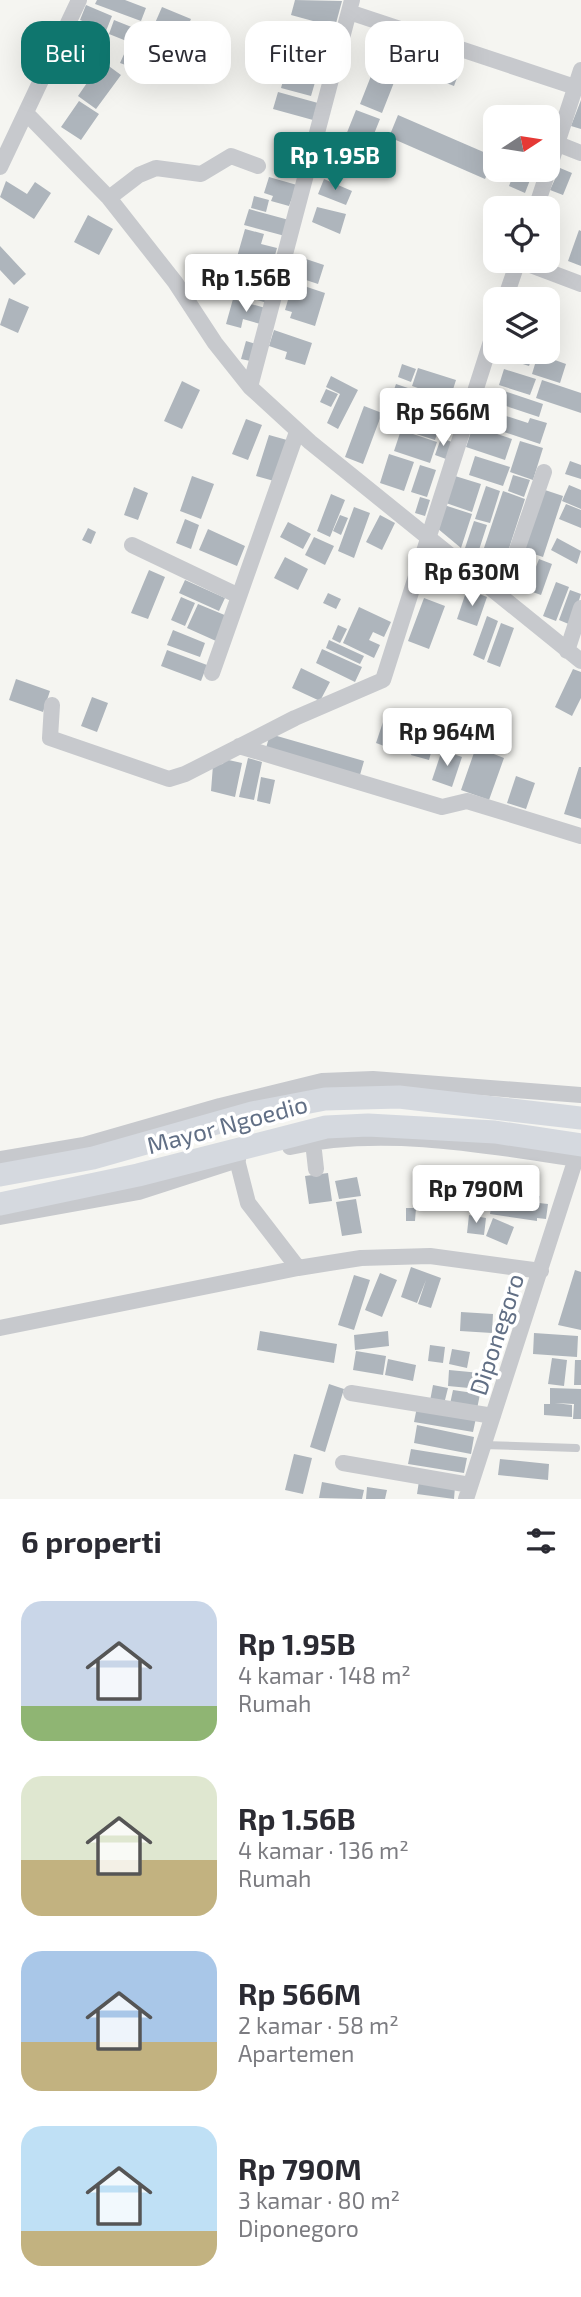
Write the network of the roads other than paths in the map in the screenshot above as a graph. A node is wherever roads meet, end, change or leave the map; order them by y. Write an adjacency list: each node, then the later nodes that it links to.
1 (79, 0): 5 (street)
2 (351, 6): 4 (street); 15 (street)
3 (581, 70): 4 (street)
4 (575, 87): 6 (street)
5 (26, 113): 10 (street); 11 (street)
6 (560, 137)
7 (560, 145): 8 (street)
8 (581, 153)
9 (258, 166): 11 (street)
10 (0, 167)
11 (109, 198): 15 (street)
12 (551, 273): 13 (street)
13 (581, 284)
14 (484, 364): 18 (street)
15 (250, 387): 16 (street)
16 (297, 432): 18 (street); 20 (street)
17 (544, 472): 21 (street)
18 (427, 536): 21 (street); 27 (street)
19 (132, 545): 20 (street)
20 (239, 596): 25 (street)
21 (501, 596): 23 (street)
22 (581, 608): 23 (street)
23 (568, 651): 24 (street)
24 (581, 661)
25 (212, 673)
26 (52, 705): 27 (street)
27 (239, 746): 28 (street)
28 (581, 836)
29 (581, 1095): 34 (street)
30 (325, 1099): 31 (street, Mayor Ngoedio); 33 (street); 36 (street, Mayor Ngoedio)
31 (581, 1118)
32 (580, 1148): 33 (street, Mayor Ngoedio); 40 (street, Diponegoro)
33 (317, 1150): 35 (street); 37 (street, Mayor Ngoedio)
34 (0, 1158)
35 (237, 1163): 38 (street); 39 (street)
36 (0, 1175)
37 (0, 1204)
38 (0, 1217)
39 (298, 1268): 40 (street); 41 (street)
40 (541, 1271): 43 (street, Diponegoro)
41 (0, 1328)
42 (351, 1393): 43 (street)
43 (493, 1416): 44 (street, Diponegoro)
44 (483, 1445): 45 (lane); 47 (street, Diponegoro)
45 (576, 1448)
46 (343, 1463): 47 (street)
47 (468, 1492)

